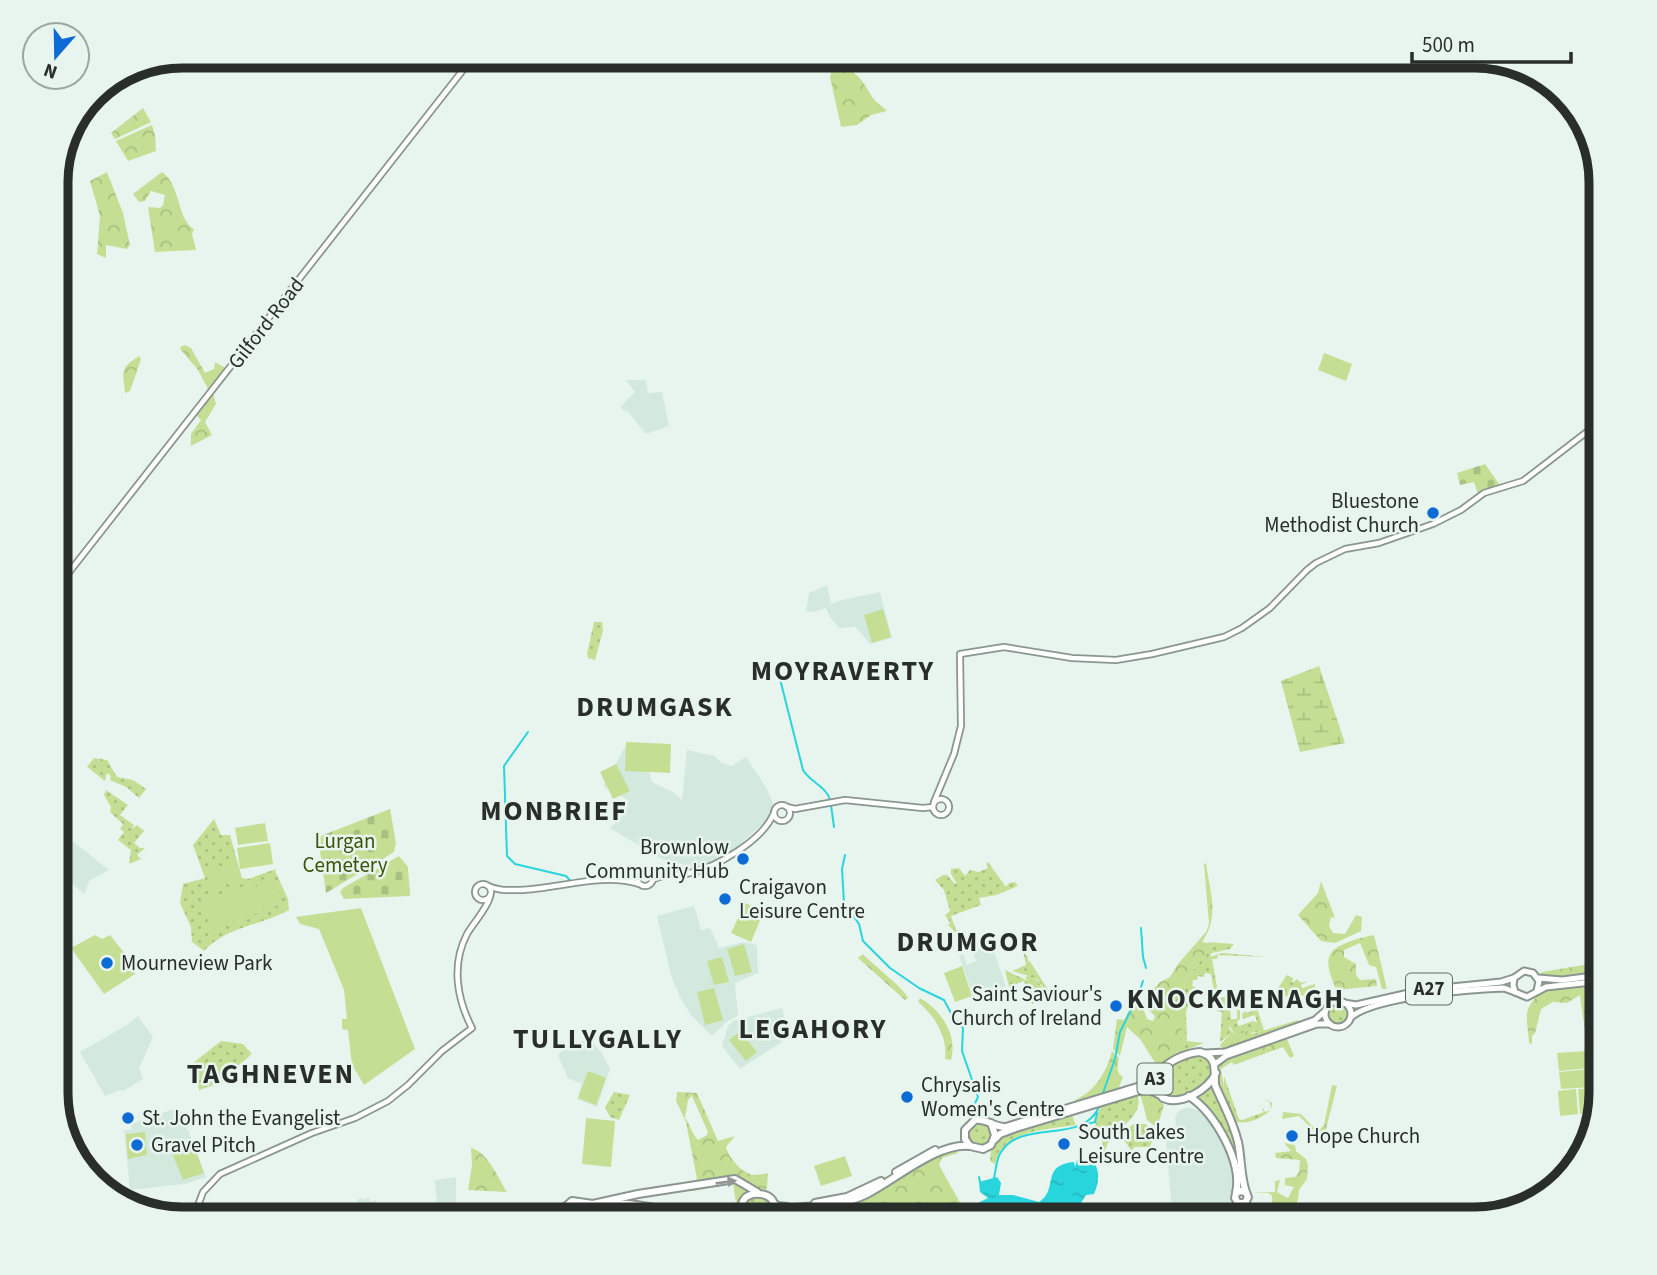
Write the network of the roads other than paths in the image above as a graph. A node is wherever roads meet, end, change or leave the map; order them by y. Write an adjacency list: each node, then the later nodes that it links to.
1 (465, 68): 3 (main road, Gilford Road)
2 (1589, 430): 4 (main road)
3 (68, 574)
4 (940, 789): 5 (main road); 6 (main road)
5 (944, 800): 6 (main road); 11 (main road)
6 (933, 805): 8 (main road); 11 (main road)
7 (787, 807): 9 (main road); 10 (main road); 12 (main road)
8 (919, 808): 9 (main road); 11 (main road)
9 (795, 809): 12 (main road)
10 (774, 813): 13 (main road); 14 (main road)
11 (935, 813)
12 (790, 815): 13 (main road)
13 (779, 821): 14 (main road)
14 (769, 823): 17 (main road)
15 (649, 872): 16 (main road); 17 (main road); 18 (main road)
16 (637, 876): 19 (main road); 20 (main road)
17 (665, 876): 18 (main road)
18 (652, 880): 20 (main road)
19 (628, 881): 20 (main road); 22 (main road)
20 (639, 884)
21 (488, 886): 22 (main road); 23 (main road); 24 (main road)
22 (502, 890): 23 (main road)
23 (490, 895): 24 (main road); 25 (main road)
24 (481, 900): 25 (main road)
25 (482, 909): 53 (main road)
26 (1514, 978): 27 (main road, A27); 31 (main road); 32 (main road, A27)
27 (1538, 978): 28 (main road, A27); 30 (main road)
28 (1589, 979)
29 (1589, 980): 30 (main road, A27)
30 (1537, 991): 31 (main road, A27)
31 (1515, 992): 34 (main road, A27)
32 (1344, 1003): 33 (main road, A27); 34 (main road)
33 (1326, 1010): 35 (main road); 36 (main road, A27)
34 (1351, 1017): 35 (main road, A27)
35 (1330, 1024): 37 (main road, A27)
36 (1203, 1052): 37 (highway); 39 (highway, A3)
37 (1215, 1064): 38 (highway, A3)
38 (1216, 1073): 41 (highway, A3); 48 (highway, A3)
39 (1155, 1079): 40 (highway, A3); 42 (highway, A3)
40 (1160, 1096): 41 (highway, A3); 42 (highway, A3)
41 (1189, 1096): 49 (highway, A3)
42 (1101, 1100): 43 (highway, A3); 45 (highway, A3)
43 (990, 1123): 44 (highway, A3); 45 (highway)
44 (965, 1133): 46 (highway); 51 (highway, A3)
45 (994, 1140): 46 (highway, A3)
46 (970, 1146): 60 (highway, A3)
47 (757, 1192): 50 (highway, one-way to 47); 51 (highway); 58 (highway)
48 (1245, 1192): 49 (highway); 52 (highway, A3)
49 (1236, 1193): 52 (highway, A3)
50 (577, 1202): 54 (highway); 55 (highway)
51 (773, 1203): 59 (highway, A3)
52 (1243, 1203): 61 (highway, A3)
53 (197, 1207)
54 (566, 1207)
55 (583, 1207)
56 (591, 1207): 57 (highway)
57 (641, 1207)
58 (743, 1207)
59 (772, 1207)
60 (819, 1207)
61 (1244, 1207)

